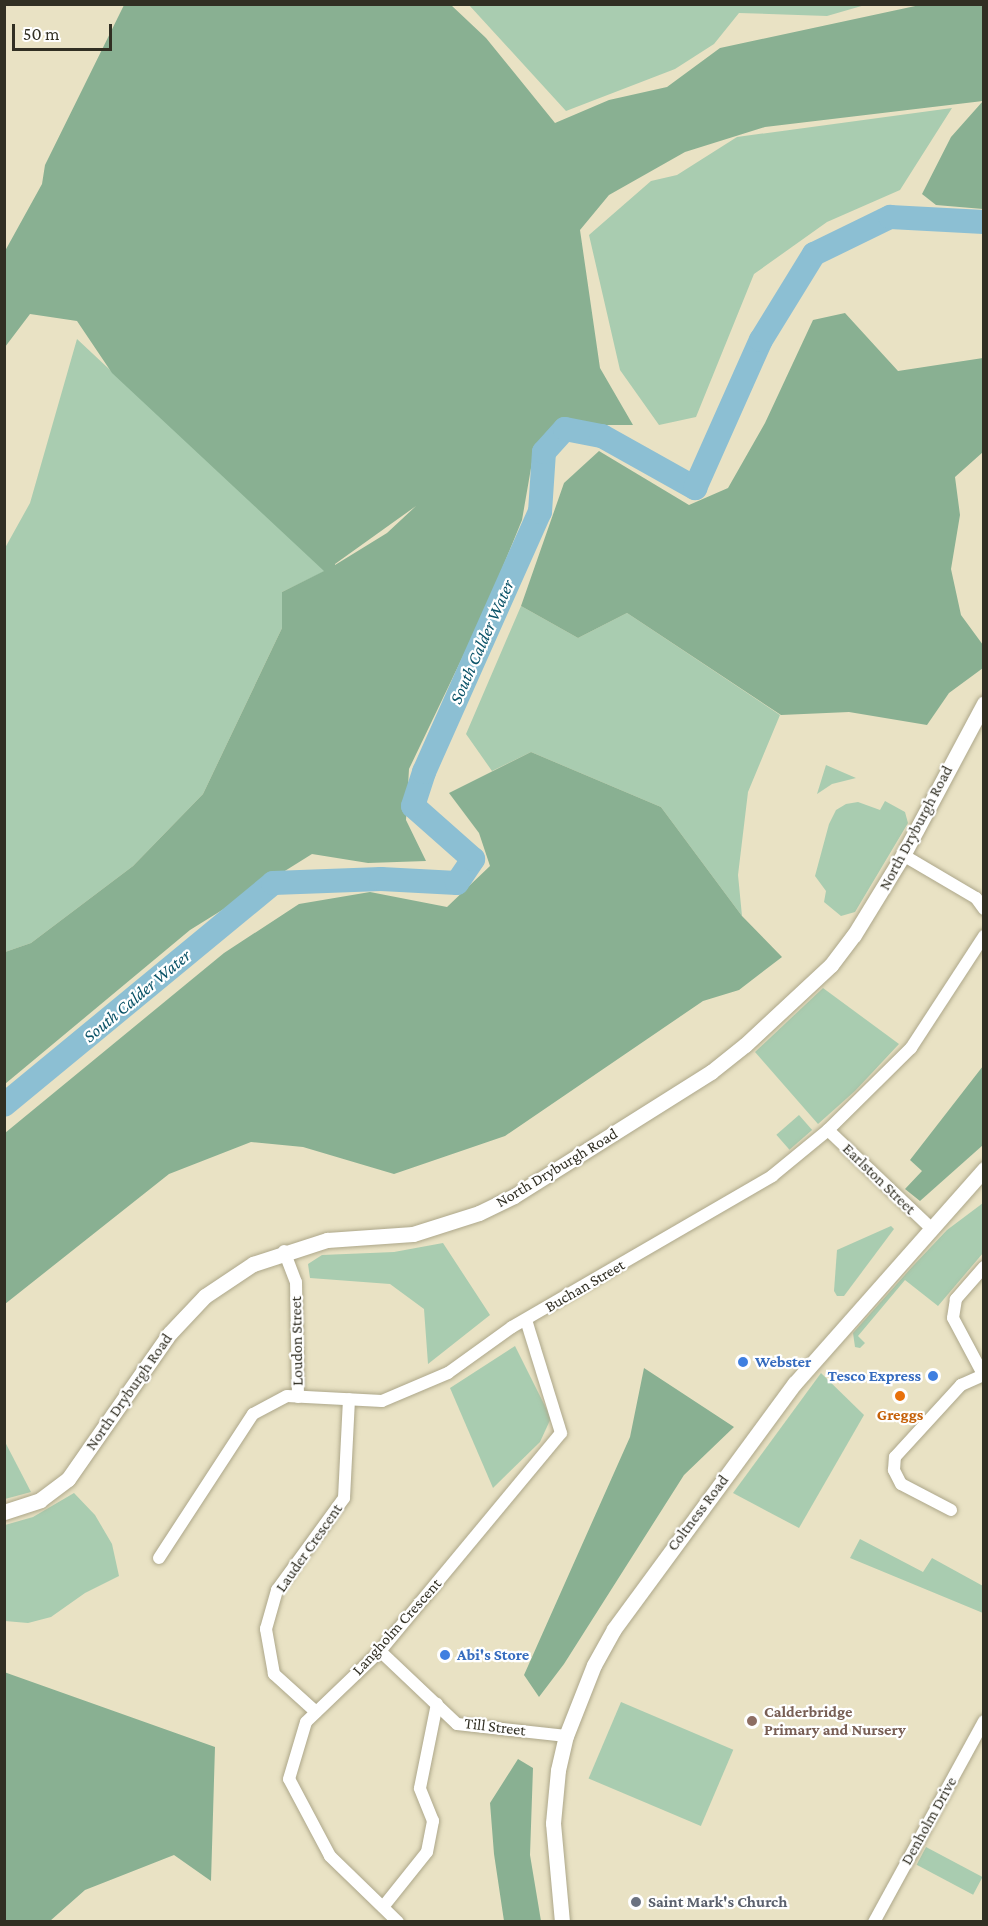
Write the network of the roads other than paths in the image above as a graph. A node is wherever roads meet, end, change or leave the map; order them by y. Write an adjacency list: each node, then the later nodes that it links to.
1 (984, 703): 2 (street, North Dryburgh Road)
2 (903, 855): 3 (street); 8 (street, North Dryburgh Road)
3 (984, 909)
4 (984, 936): 5 (street, Buchan Street)
5 (828, 1130): 7 (street, Earlston Street); 10 (street, Buchan Street)
6 (984, 1169): 7 (street, Coltness Road)
7 (930, 1227): 21 (street, Coltness Road)
8 (284, 1251): 12 (street, Loudon Street); 15 (street, North Dryburgh Road)
9 (984, 1267): 11 (street)
10 (526, 1320): 13 (street, Buchan Street); 17 (street, Langholm Crescent)
11 (983, 1376): 14 (street)
12 (298, 1397): 13 (street, Buchan Street); 16 (street, Buchan Street)
13 (349, 1399): 19 (street, Lauder Crescent)
14 (951, 1510)
15 (4, 1512)
16 (159, 1558)
17 (380, 1651): 18 (street, Till Street); 19 (street, Langholm Crescent)
18 (437, 1704): 21 (street, Till Street); 22 (street)
19 (316, 1712): 22 (street, Langholm Crescent)
20 (984, 1721): 25 (street, Denholm Drive)
21 (566, 1736): 24 (street, Coltness Road)
22 (383, 1907): 23 (street, Langholm Crescent)
23 (398, 1922)
24 (562, 1922)
25 (874, 1922)

